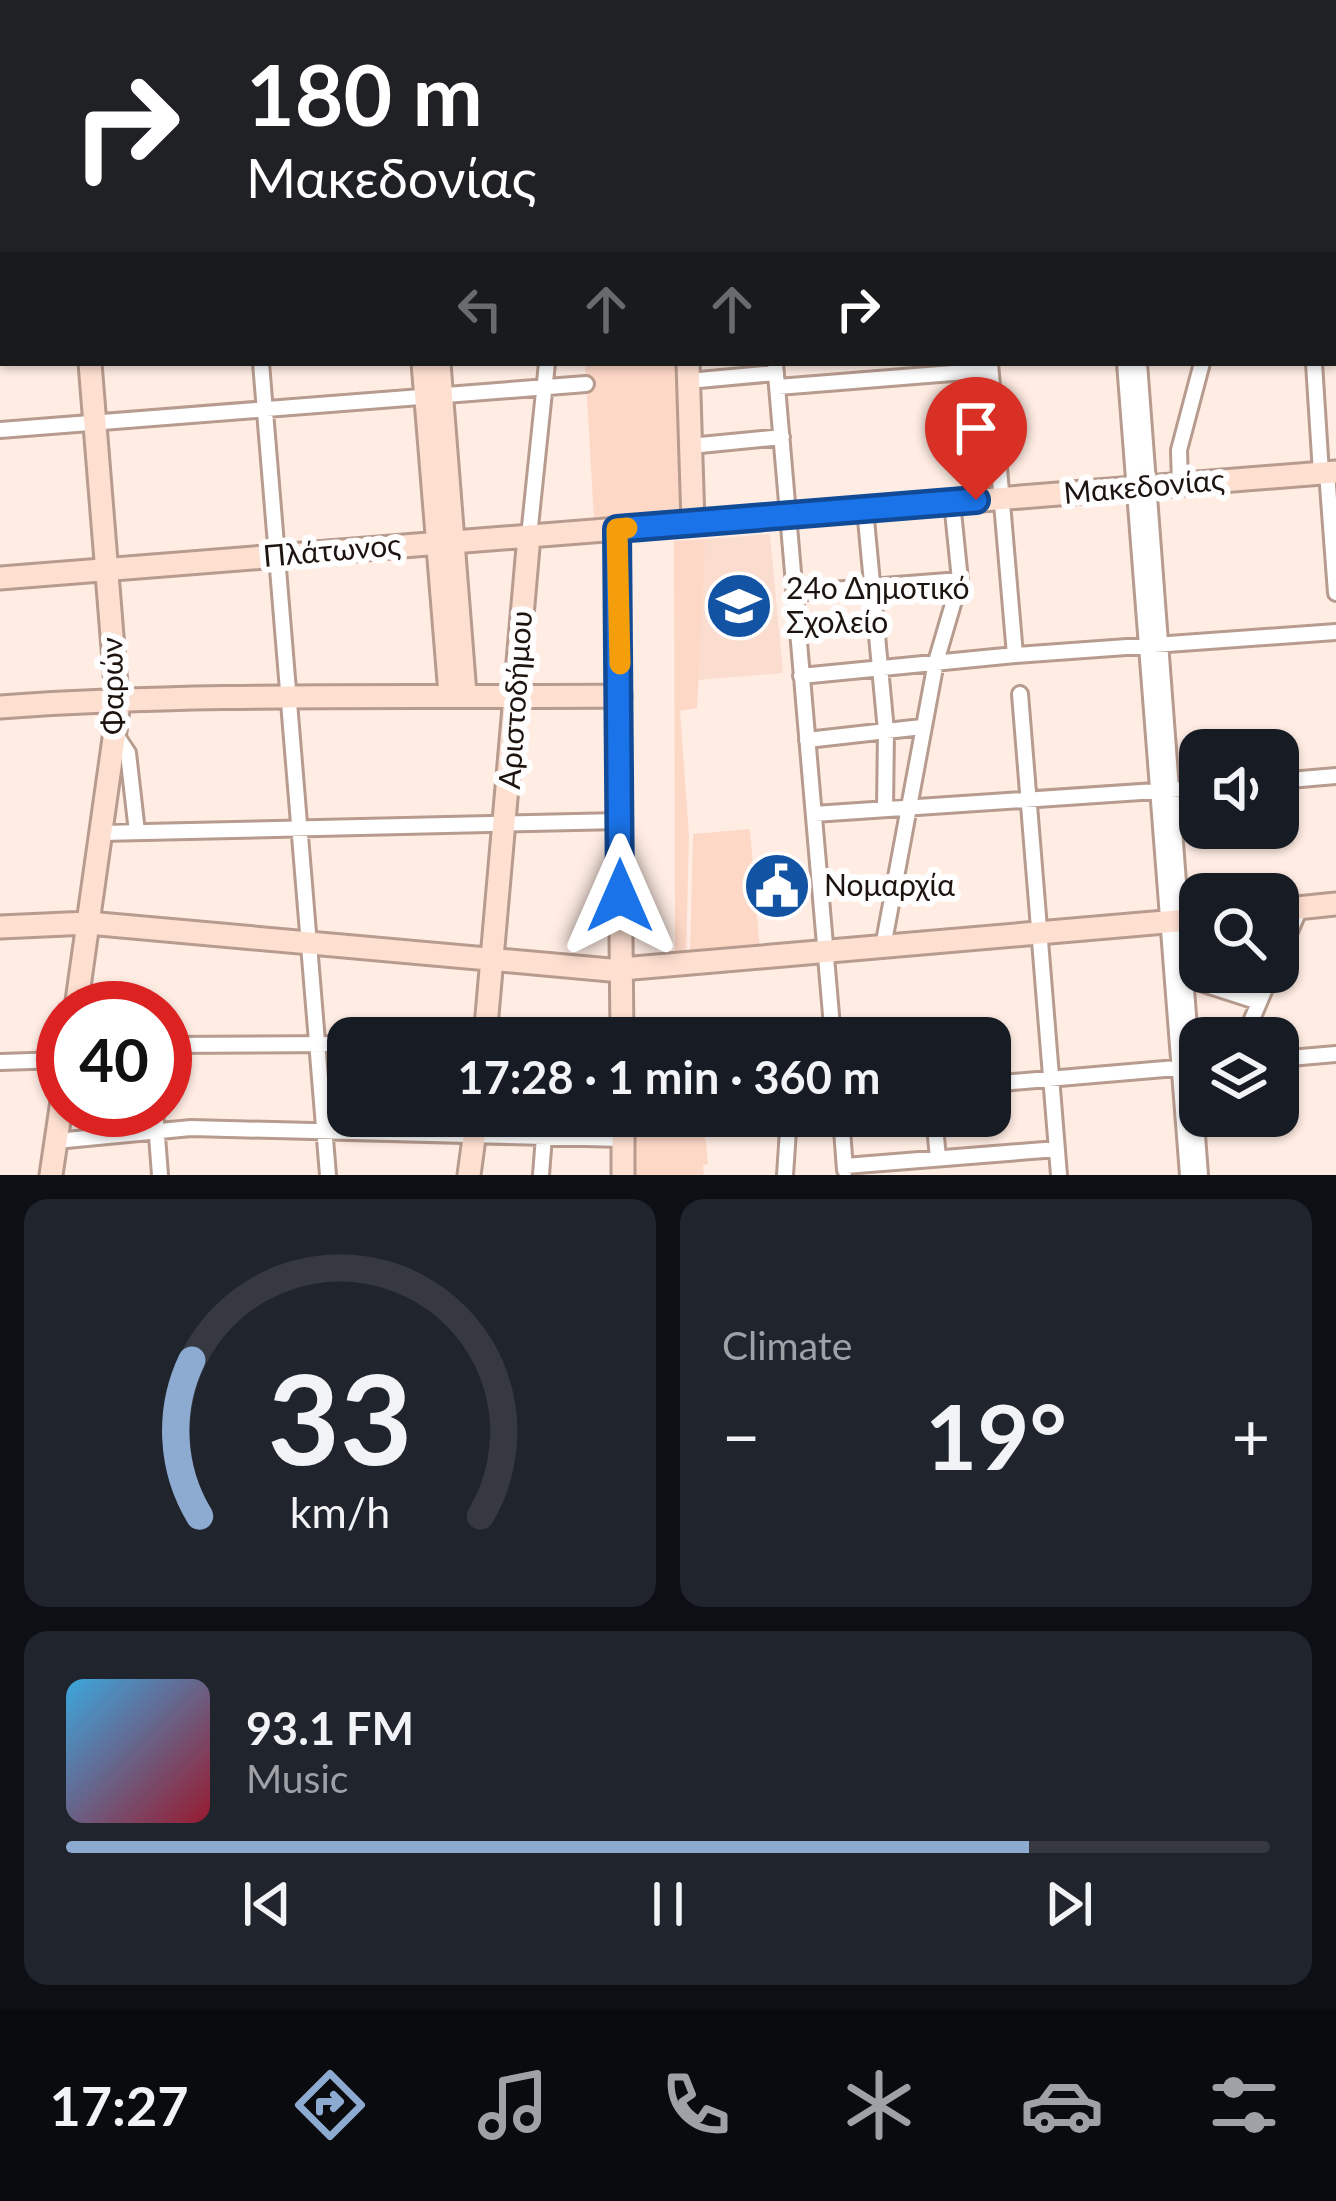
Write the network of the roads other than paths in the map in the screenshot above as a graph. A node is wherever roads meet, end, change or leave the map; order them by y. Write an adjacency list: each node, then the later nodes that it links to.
1 (90, 366): 17 (street, Φαρών)
2 (262, 366): 16 (street)
3 (424, 366): 15 (street)
4 (439, 366): 15 (street)
5 (547, 366): 14 (street, Αριστοδήμου)
6 (990, 366): 12 (street); 24 (street)
7 (1125, 366): 23 (street)
8 (1138, 366): 23 (street)
9 (1201, 366): 22 (street)
10 (1314, 366): 21 (street)
11 (688, 372): 12 (street); 20 (street)
12 (776, 374): 19 (street)
13 (586, 384): 14 (street)
14 (544, 388): 15 (street); 31 (street, Αριστοδήμου)
15 (434, 395): 16 (street); 32 (street)
16 (265, 409): 17 (street); 33 (street)
17 (95, 423): 18 (street); 34 (street, Φαρών)
18 (0, 430)
19 (782, 437): 20 (street); 27 (street)
20 (690, 446): 28 (street)
21 (1328, 472): 22 (street, Μακεδονίας); 39 (street)
22 (1180, 484): 23 (street, Μακεδονίας)
23 (1142, 487): 24 (street, Μακεδονίας); 41 (street)
24 (1001, 498): 25 (street, Μακεδονίας); 42 (street)
25 (952, 502): 26 (street, Μακεδονίας); 36 (street)
26 (865, 509): 27 (street, Μακεδονίας); 37 (street)
27 (788, 515): 28 (street, Μακεδονίας); 38 (street)
28 (693, 523): 29 (street, Μακεδονίας)
29 (664, 525): 30 (street, Πλάτωνος)
30 (617, 529): 31 (street, Πλάτωνος); 50 (street)
31 (529, 536): 32 (street, Πλάτωνος); 49 (street, Αριστοδήμου)
32 (446, 542): 33 (street, Πλάτωνος); 46 (street)
33 (278, 556): 34 (street, Πλάτωνος); 48 (street)
34 (108, 569): 35 (street, Πλάτωνος); 51 (street, Φαρών)
35 (0, 578)
36 (960, 580): 37 (street); 43 (street)
37 (873, 587): 38 (street); 44 (street)
38 (794, 593): 45 (street)
39 (1336, 593)
40 (1336, 632): 41 (street)
41 (1154, 646): 42 (street); 60 (street)
42 (1015, 655): 43 (street)
43 (936, 662): 44 (street); 53 (street)
44 (880, 668): 45 (street); 54 (street)
45 (801, 676): 56 (street)
46 (457, 694): 48 (street); 49 (street)
47 (1021, 694): 61 (street)
48 (289, 695): 51 (street); 67 (street)
49 (516, 696): 50 (street); 66 (street, Αριστοδήμου)
50 (620, 696): 65 (street)
51 (118, 698): 52 (street); 55 (street, Φαρών)
52 (0, 706)
53 (922, 728): 54 (street); 62 (street)
54 (886, 731): 56 (street); 63 (street)
55 (116, 735): 68 (street); 69 (street, Φαρών)
56 (807, 740): 64 (street)
57 (1336, 776): 58 (street)
58 (1299, 779)
59 (1179, 790): 60 (street)
60 (1165, 791): 61 (street); 70 (street)
61 (1029, 800): 62 (street); 76 (street)
62 (908, 807): 63 (street); 78 (street)
63 (885, 808): 64 (street)
64 (814, 814): 79 (street)
65 (620, 821): 66 (street); 81 (street)
66 (507, 823): 67 (street); 80 (street, Αριστοδήμου)
67 (300, 827): 68 (street); 77 (street)
68 (137, 832): 69 (street)
69 (101, 833): 74 (street, Φαρών)
70 (1179, 891)
71 (1336, 904): 72 (street)
72 (1299, 908)
73 (1179, 920): 76 (street)
74 (88, 923): 75 (street); 77 (street); 82 (street, Φαρών)
75 (0, 927)
76 (1040, 934): 78 (street); 98 (street)
77 (309, 943): 80 (street); 90 (street)
78 (884, 946): 79 (street)
79 (825, 952): 81 (street); 88 (street)
80 (494, 961): 81 (street); 86 (street, Αριστοδήμου)
81 (621, 970): 87 (street)
82 (80, 981)
83 (1231, 993): 85 (street)
84 (1263, 993): 85 (street)
85 (1259, 1002): 89 (street)
86 (487, 1017)
87 (622, 1017)
88 (831, 1017)
89 (1253, 1017)
90 (318, 1043): 91 (street); 92 (street); 101 (street)
91 (327, 1043)
92 (192, 1045)
93 (1336, 1054): 94 (street)
94 (1299, 1057)
95 (36, 1061): 96 (street)
96 (0, 1062)
97 (1179, 1068): 98 (street)
98 (1052, 1079): 99 (street); 114 (street)
99 (1011, 1082)
100 (192, 1130): 101 (street)
101 (325, 1131): 119 (street)
102 (57, 1137): 113 (street)
103 (92, 1137): 113 (street)
104 (157, 1137): 118 (street)
105 (474, 1137): 120 (street)
106 (544, 1137): 121 (street)
107 (624, 1137): 122 (street)
108 (788, 1137): 123 (street)
109 (843, 1137): 116 (street)
110 (936, 1137): 115 (street)
111 (1189, 1137): 125 (street)
112 (1196, 1137): 126 (street)
113 (56, 1141): 117 (street)
114 (1057, 1149): 115 (street); 124 (street)
115 (938, 1158): 116 (street)
116 (845, 1171)
117 (51, 1175)
118 (160, 1175)
119 (328, 1175)
120 (469, 1175)
121 (541, 1175)
122 (623, 1175)
123 (785, 1175)
124 (1059, 1175)
125 (1188, 1175)
126 (1200, 1175)

